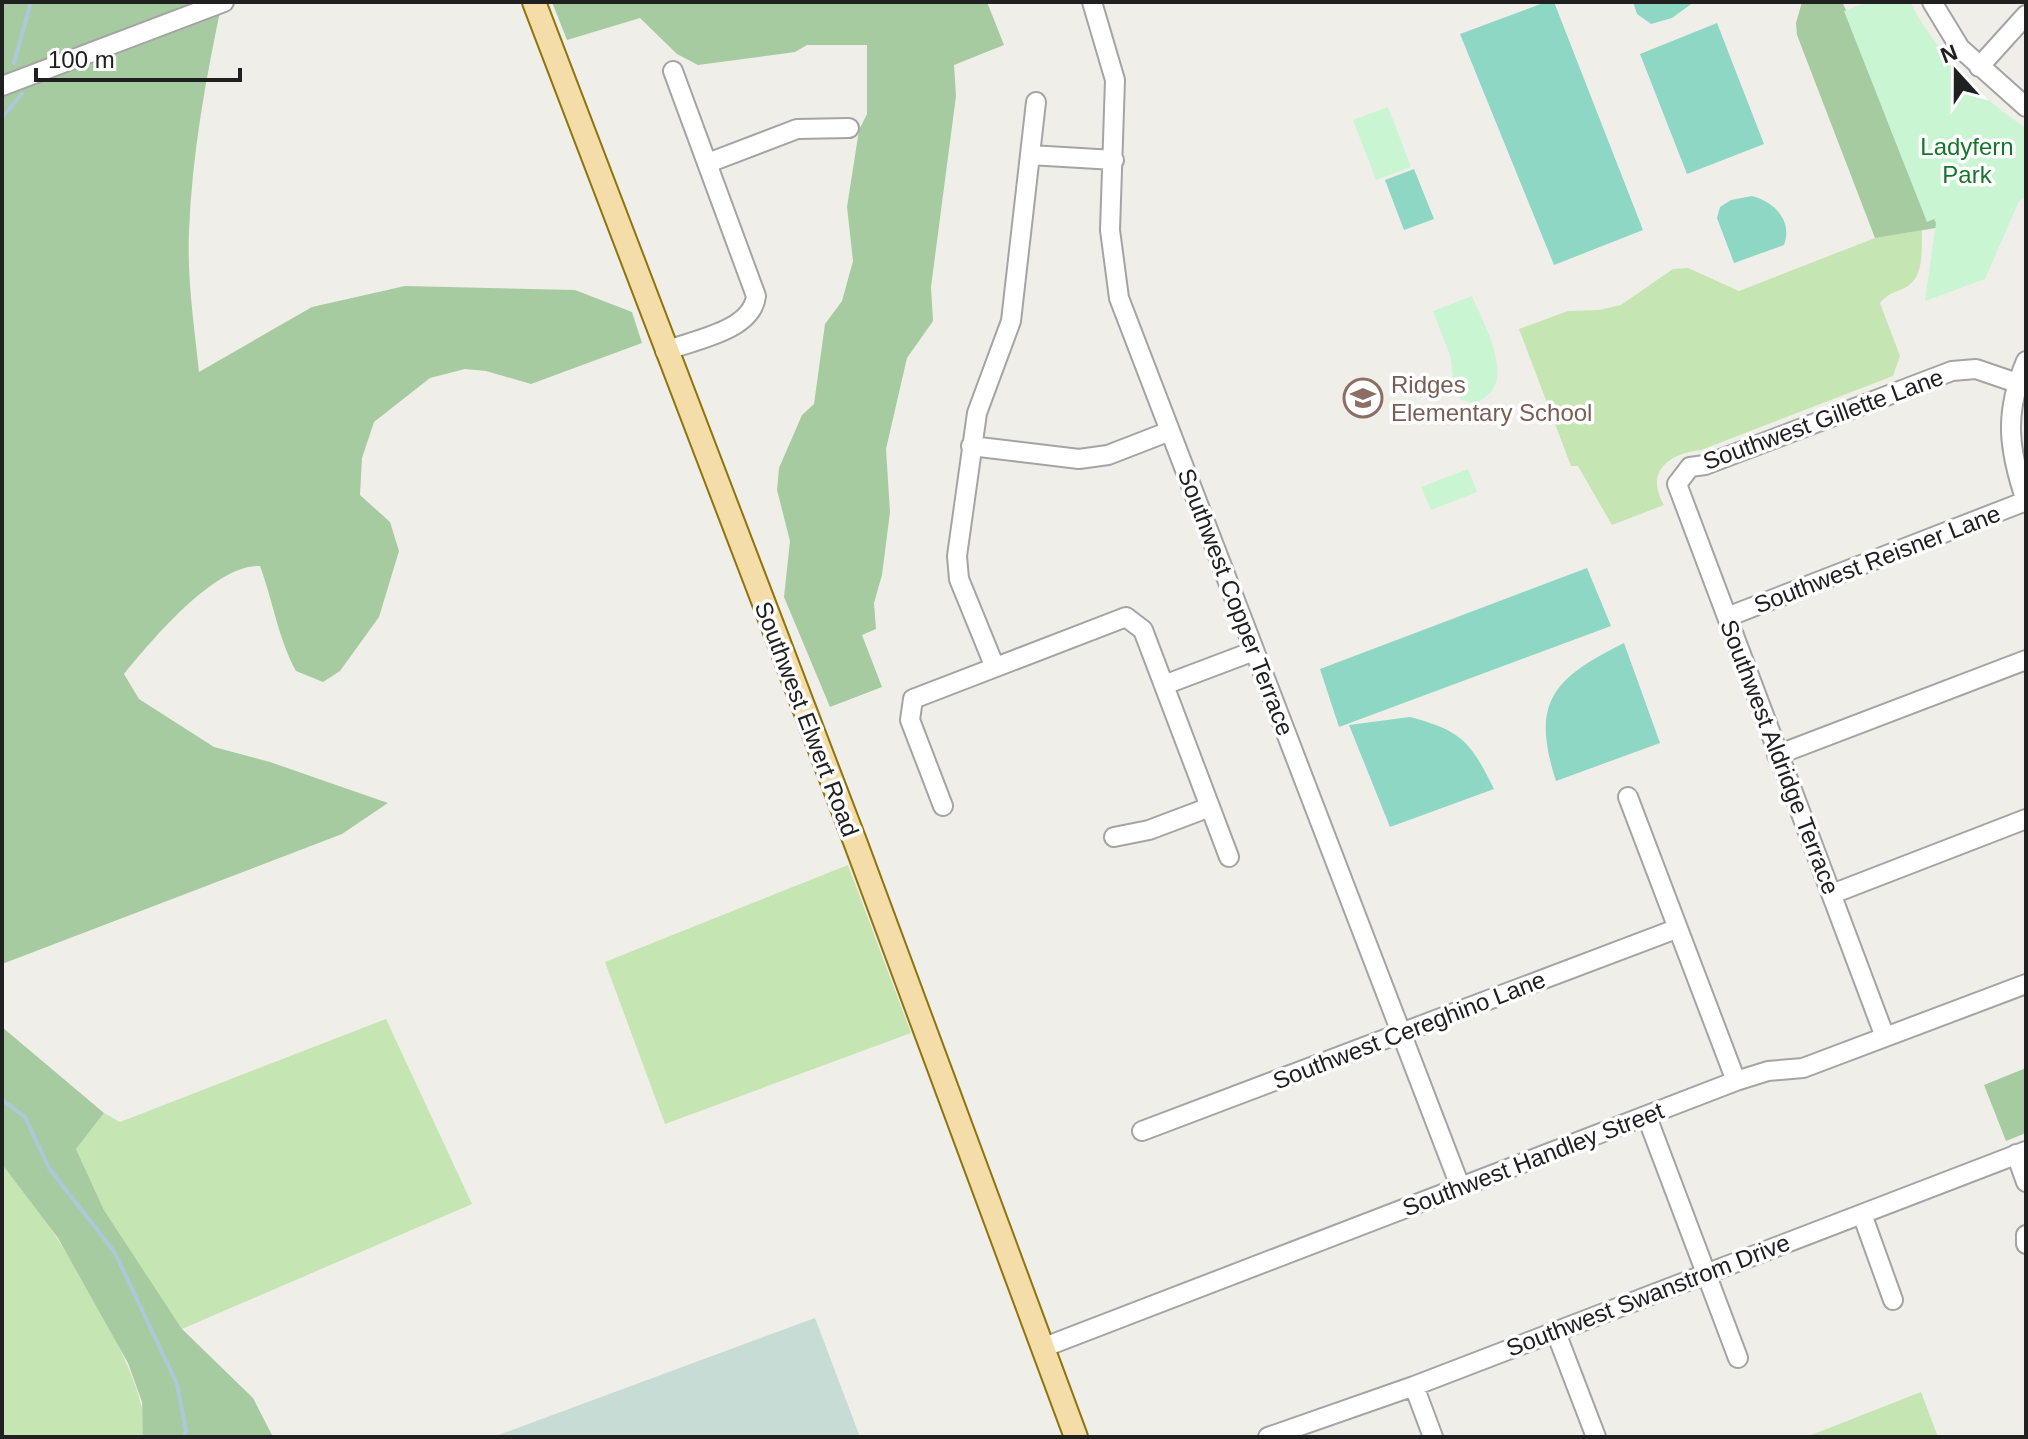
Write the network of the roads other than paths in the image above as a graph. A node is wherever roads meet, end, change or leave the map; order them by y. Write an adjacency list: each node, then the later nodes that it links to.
1 (224, 2): 8 (street)
2 (534, 2): 15 (main road, Southwest Elwert Road)
3 (1092, 2): 13 (street, Southwest Copper Terrace)
4 (1932, 2): 6 (street)
5 (2026, 15): 6 (street)
6 (1979, 67): 10 (street)
7 (673, 71): 14 (street)
8 (2, 86)
9 (1036, 102): 12 (street)
10 (2026, 107)
11 (849, 128): 14 (street)
12 (1030, 155): 13 (street); 19 (street)
13 (1114, 160): 18 (street, Southwest Copper Terrace)
14 (708, 163): 15 (street)
15 (665, 351): 51 (main road, Southwest Elwert Road)
16 (2026, 361): 17 (street)
17 (2017, 383): 20 (street, Southwest Gillette Lane); 21 (street)
18 (1170, 431): 19 (street); 23 (street, Southwest Copper Terrace)
19 (971, 446): 25 (street)
20 (1678, 478): 22 (street, Southwest Aldridge Terrace)
21 (2026, 501): 22 (street, Southwest Reisner Lane)
22 (1727, 617): 27 (street, Southwest Aldridge Terrace)
23 (1254, 651): 26 (street); 37 (street, Southwest Copper Terrace)
24 (2026, 660): 27 (street)
25 (994, 665): 26 (street); 29 (street)
26 (1164, 685): 30 (street)
27 (1777, 755): 34 (street, Southwest Aldridge Terrace)
28 (1628, 797): 35 (street)
29 (943, 806)
30 (1210, 807): 32 (street); 33 (street)
31 (2026, 819): 34 (street)
32 (1114, 837)
33 (1229, 857)
34 (1832, 894): 38 (street, Southwest Aldridge Terrace)
35 (1676, 929): 37 (street, Southwest Cereghino Lane); 39 (street)
36 (2026, 984): 38 (street, Southwest Handley Street)
37 (1400, 1033): 41 (street, Southwest Cereghino Lane); 44 (street, Southwest Copper Terrace)
38 (1885, 1037): 39 (street, Southwest Handley Street)
39 (1736, 1081): 40 (street, Southwest Handley Street)
40 (1647, 1117): 44 (street, Southwest Handley Street); 48 (street)
41 (1142, 1131)
42 (2021, 1152): 43 (street); 45 (street, Southwest Swanstrom Drive)
43 (2026, 1182)
44 (1460, 1186): 51 (street, Southwest Handley Street)
45 (1862, 1214): 48 (street, Southwest Swanstrom Drive); 49 (street)
46 (2026, 1235): 47 (street)
47 (2026, 1244)
48 (1706, 1272): 50 (street, Southwest Swanstrom Drive); 52 (street)
49 (1893, 1300)
50 (1555, 1330): 53 (street, Southwest Swanstrom Drive); 57 (street)
51 (1042, 1348): 54 (main road, Southwest Elwert Road)
52 (1738, 1358)
53 (1414, 1386): 55 (street, Southwest Swanstrom Drive); 56 (street)
54 (1076, 1437)
55 (1268, 1437)
56 (1433, 1437)
57 (1596, 1437)

